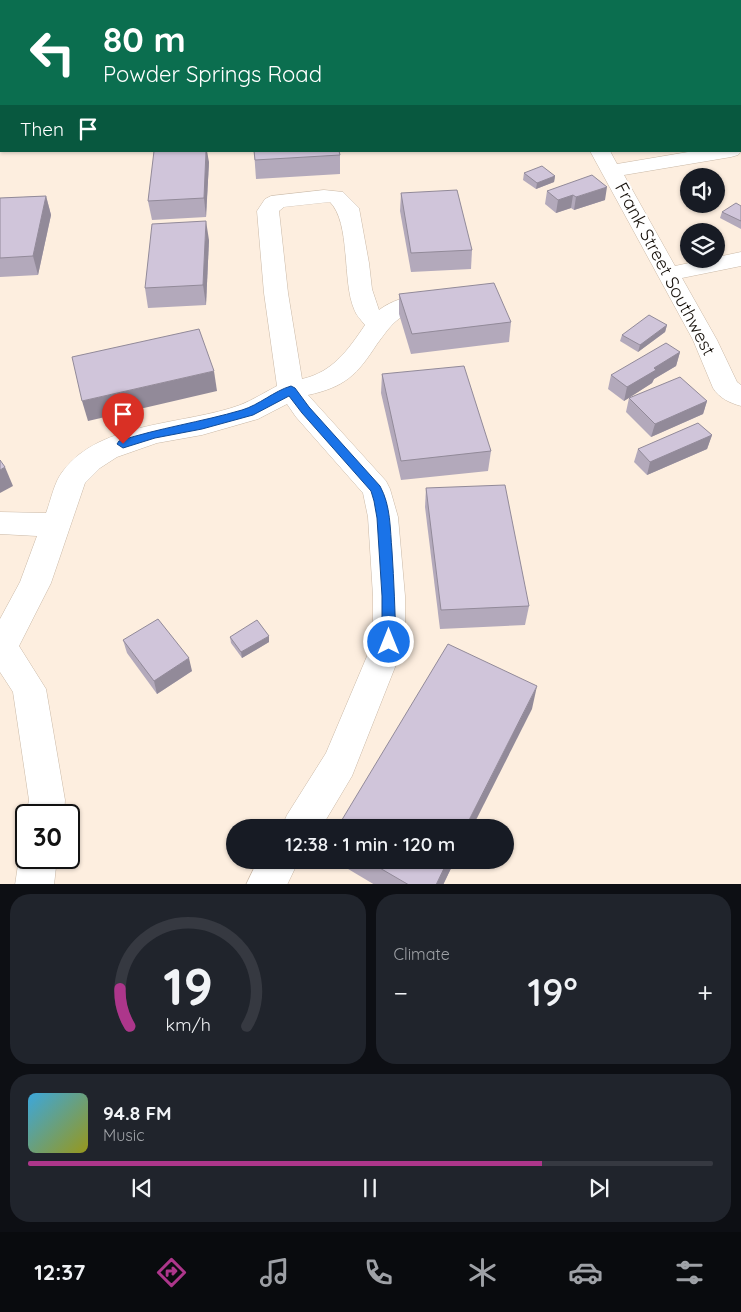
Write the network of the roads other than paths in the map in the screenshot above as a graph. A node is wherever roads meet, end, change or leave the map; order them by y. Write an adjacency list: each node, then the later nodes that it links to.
1 (601, 152): 3 (street, Frank Street Southwest)
2 (725, 152): 3 (street)
3 (612, 171): 5 (street, Frank Street Southwest)
4 (741, 259): 5 (street)
5 (670, 274): 9 (street, Frank Street Southwest)
6 (456, 301): 7 (street)
7 (378, 325): 8 (street); 8 (street)
8 (291, 390): 11 (street); 14 (street)
9 (733, 392)
10 (0, 523): 11 (street)
11 (55, 524): 12 (street)
12 (1, 647): 13 (street)
13 (46, 804)
14 (305, 819)
15 (36, 869): 17 (street)
16 (274, 869): 18 (street)
17 (34, 884)
18 (265, 884)

